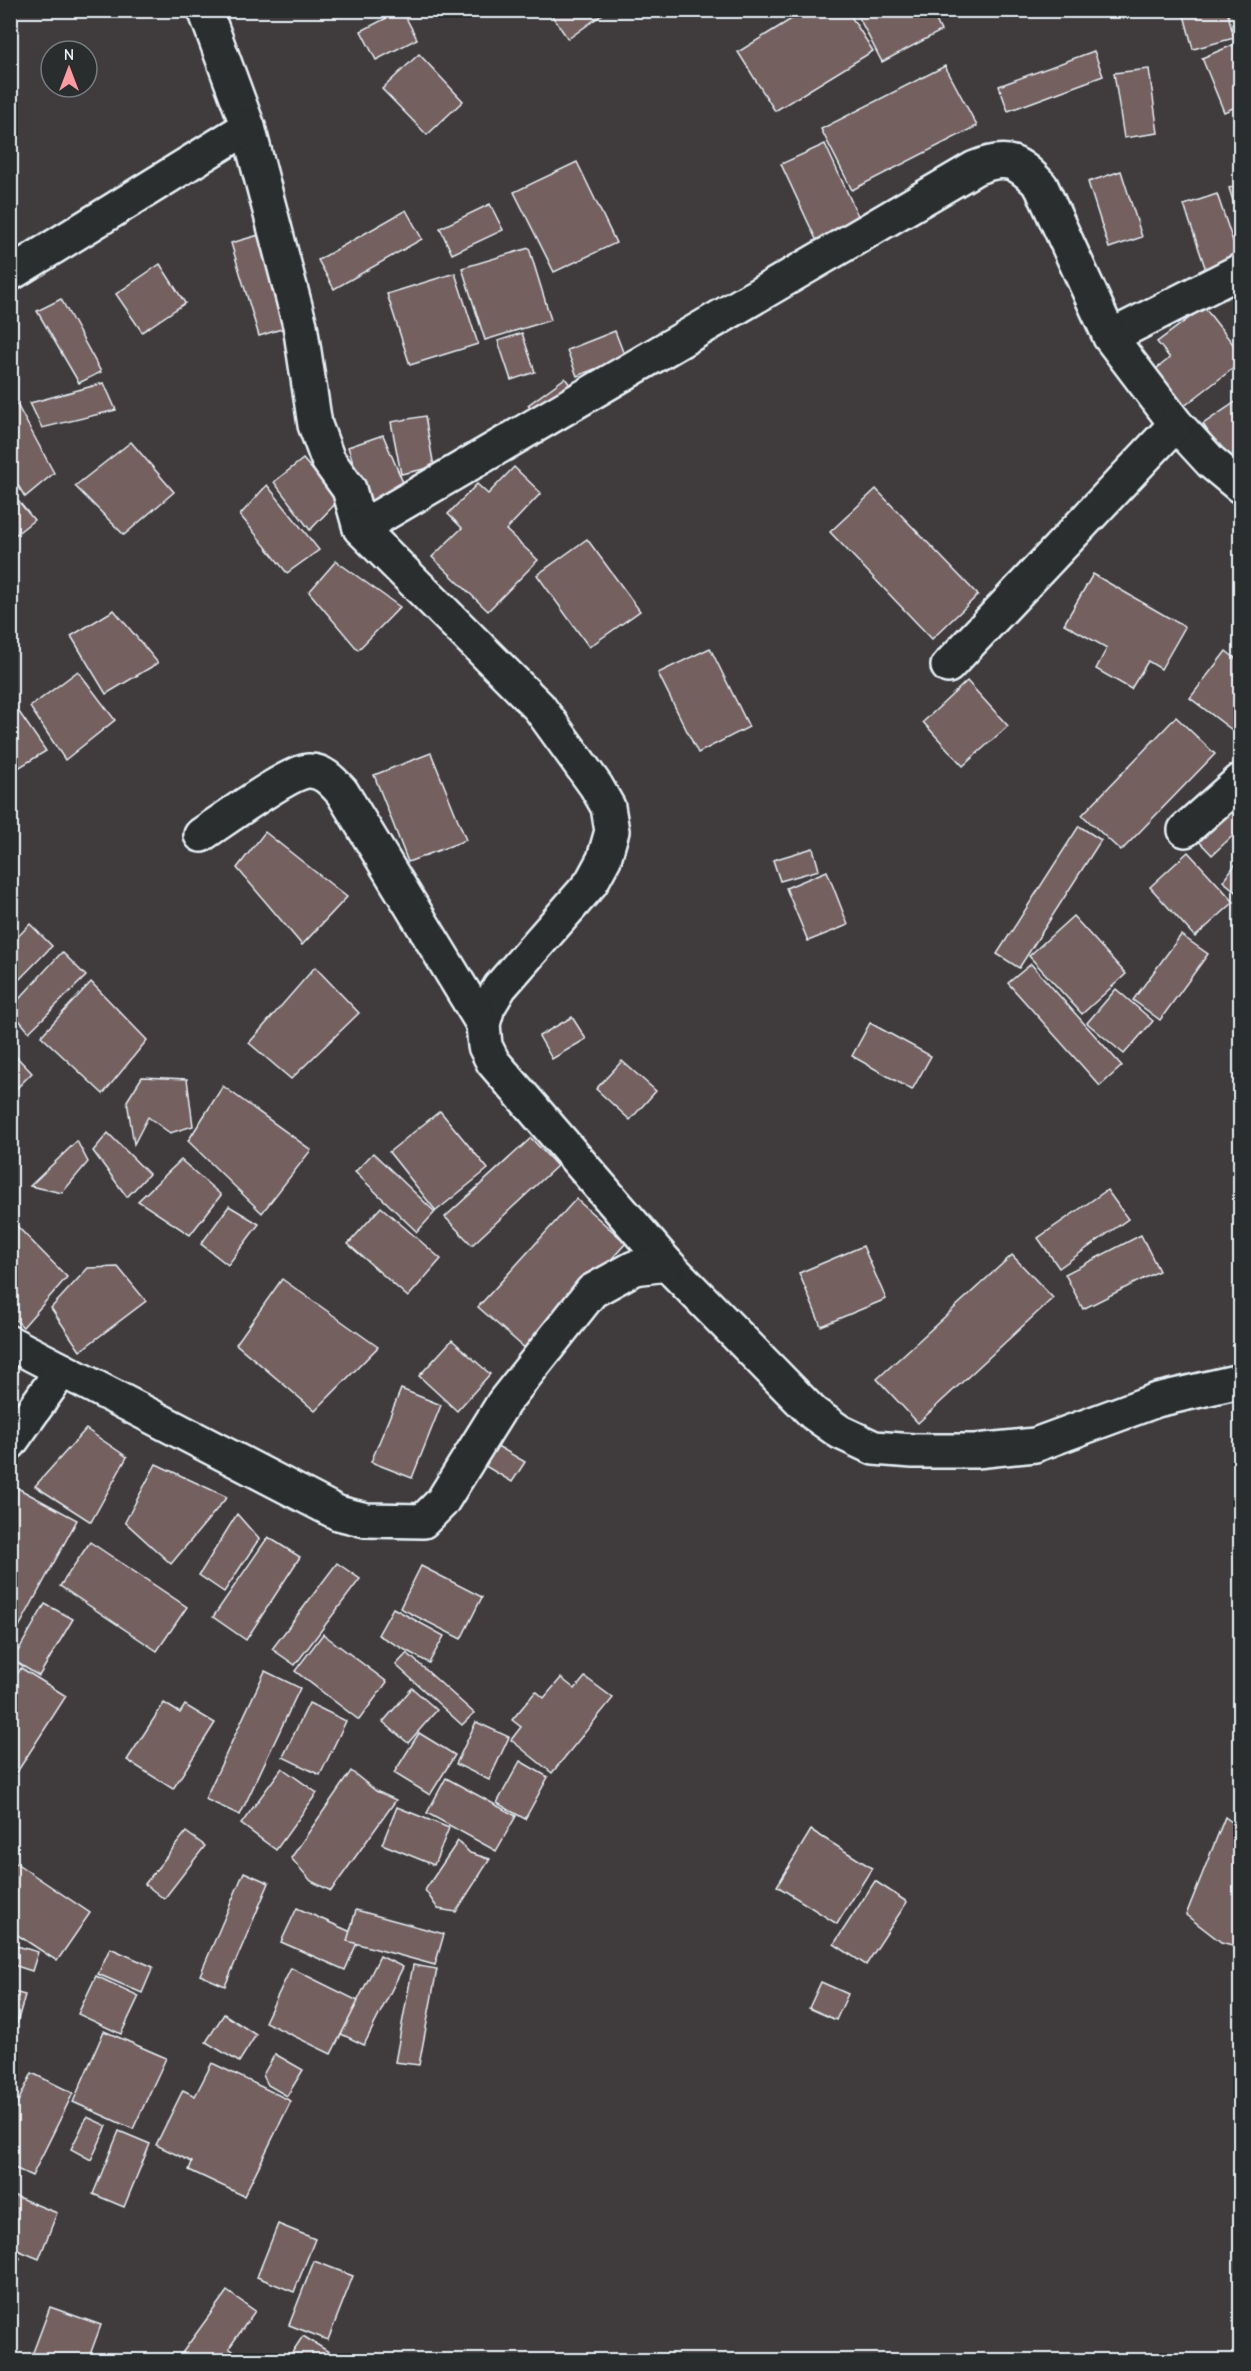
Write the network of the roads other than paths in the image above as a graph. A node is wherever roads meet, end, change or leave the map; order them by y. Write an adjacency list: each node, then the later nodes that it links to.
1 (205, 10): 2 (street)
2 (248, 128): 4 (street); 8 (street)
3 (1240, 271): 5 (street)
4 (10, 274)
5 (1110, 337): 6 (street); 8 (street)
6 (1176, 423): 7 (street); 9 (street)
7 (1240, 486)
8 (360, 528): 13 (street)
9 (948, 666)
10 (1240, 780): 11 (street)
11 (1185, 830)
12 (201, 835): 13 (street)
13 (483, 1024): 14 (street)
14 (667, 1264): 16 (street); 17 (street)
15 (10, 1343): 16 (street)
16 (62, 1370): 18 (street)
17 (1240, 1381)
18 (10, 1443)

